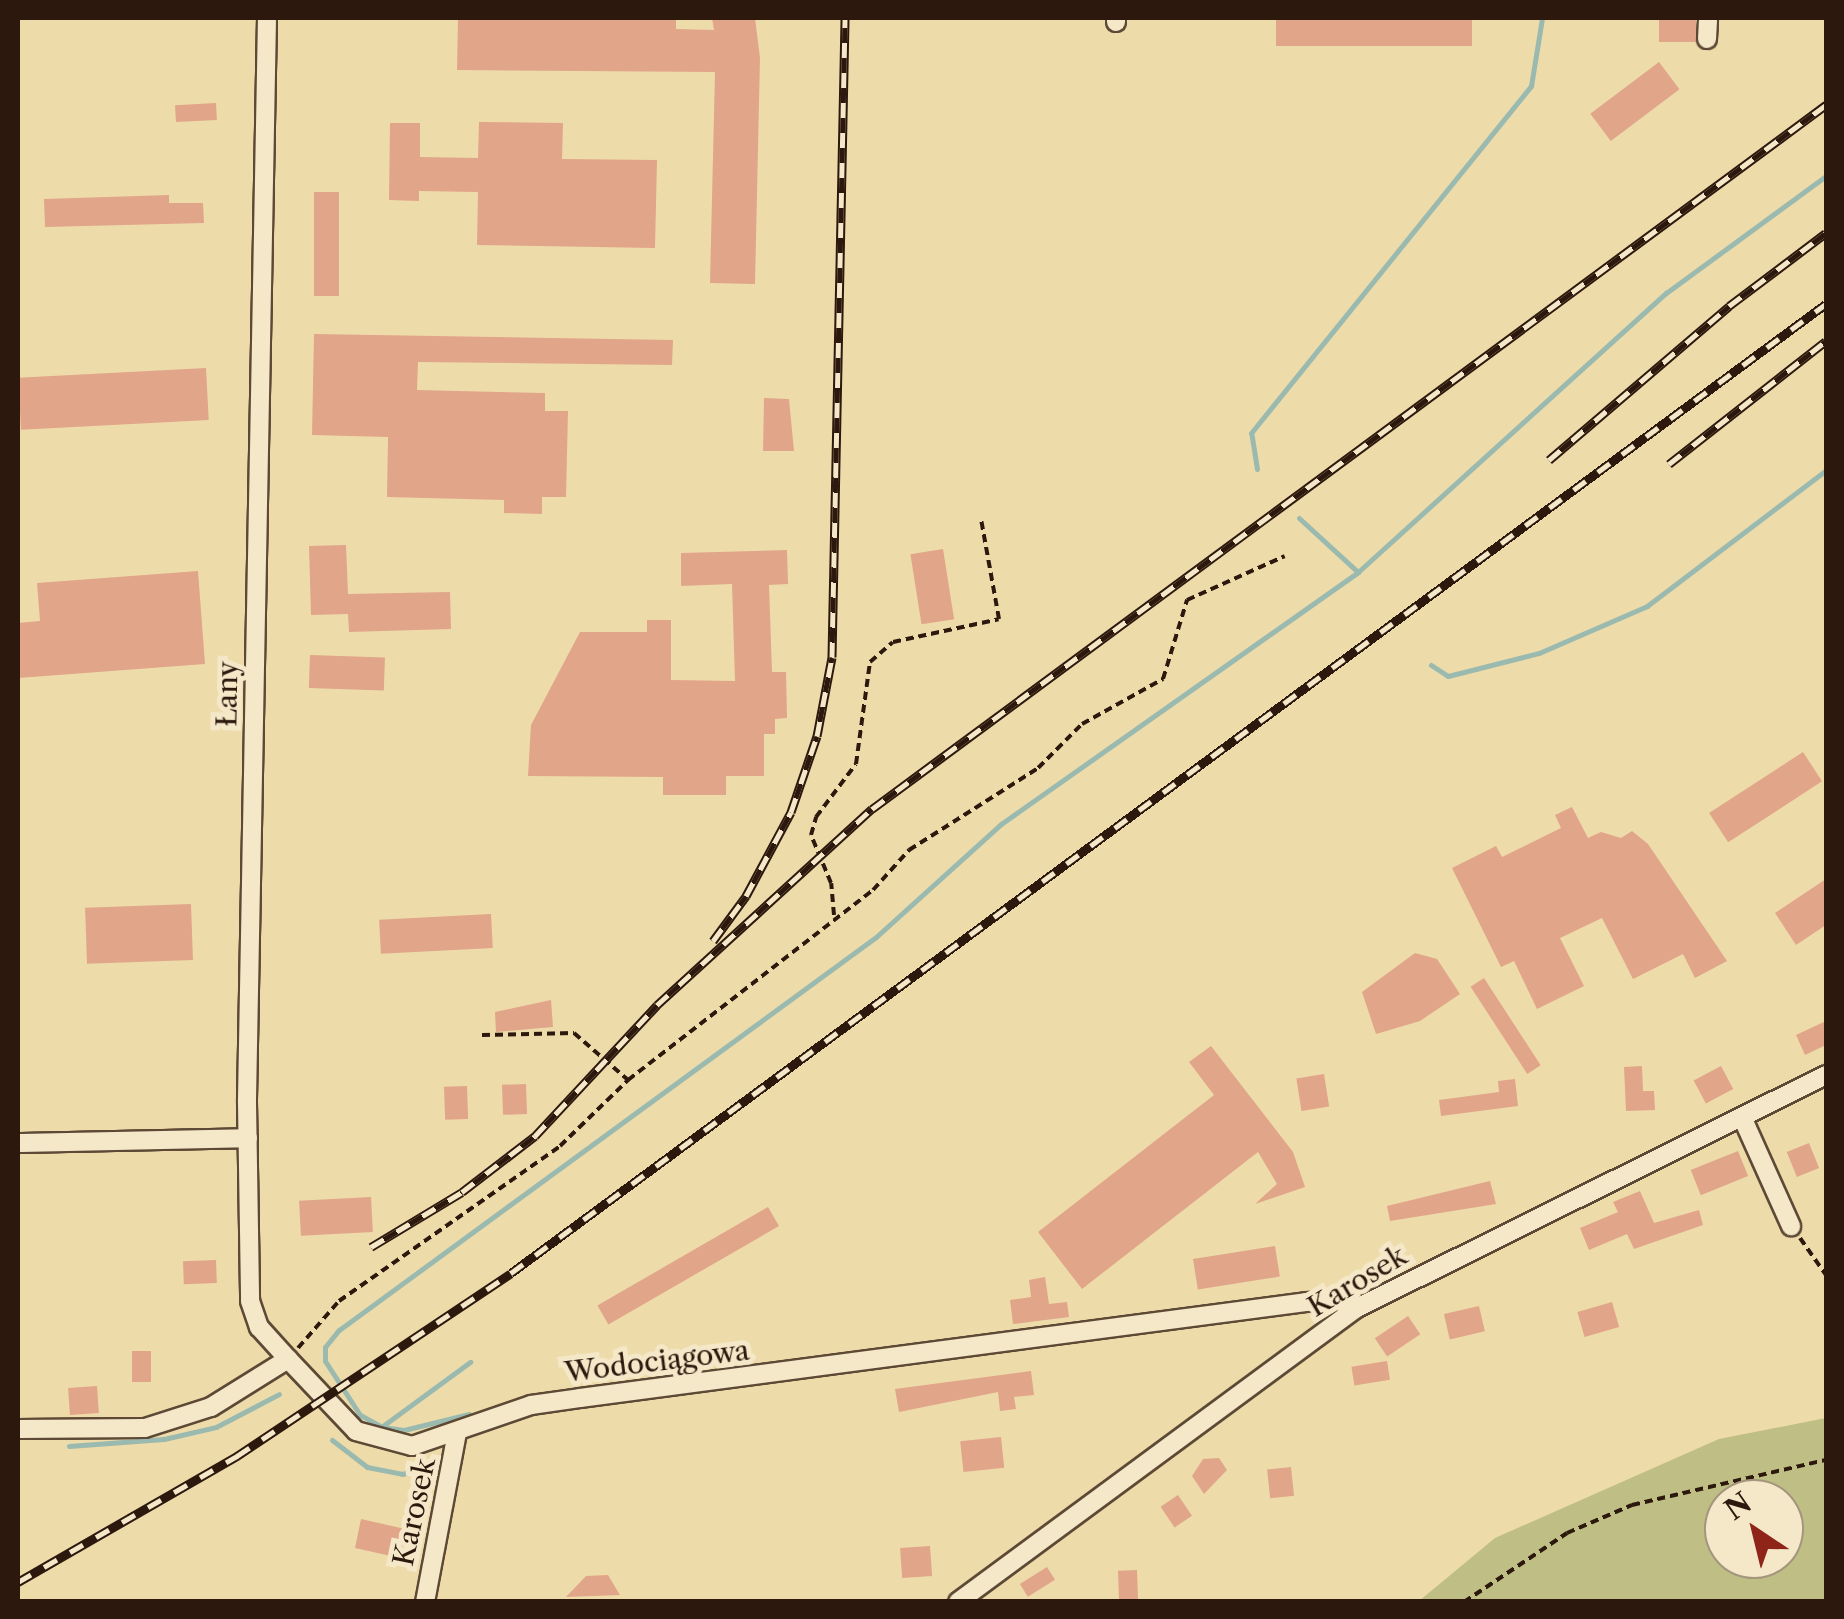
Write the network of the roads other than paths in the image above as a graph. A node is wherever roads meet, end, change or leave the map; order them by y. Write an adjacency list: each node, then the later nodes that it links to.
1 (267, 18): 6 (street, Łany)
2 (1708, 18): 3 (street)
3 (1707, 39)
4 (1826, 1075): 5 (street, Karosek)
5 (1742, 1117): 8 (street); 9 (street, Karosek)
6 (248, 1138): 7 (street); 10 (street, Łany)
7 (18, 1143)
8 (1791, 1226)
9 (1355, 1309): 12 (street, Wodociągowa); 14 (street, Karosek)
10 (288, 1359): 11 (street); 12 (street, Wodociągowa)
11 (18, 1430)
12 (457, 1433): 13 (street, Karosek)
13 (426, 1602)
14 (958, 1602)

